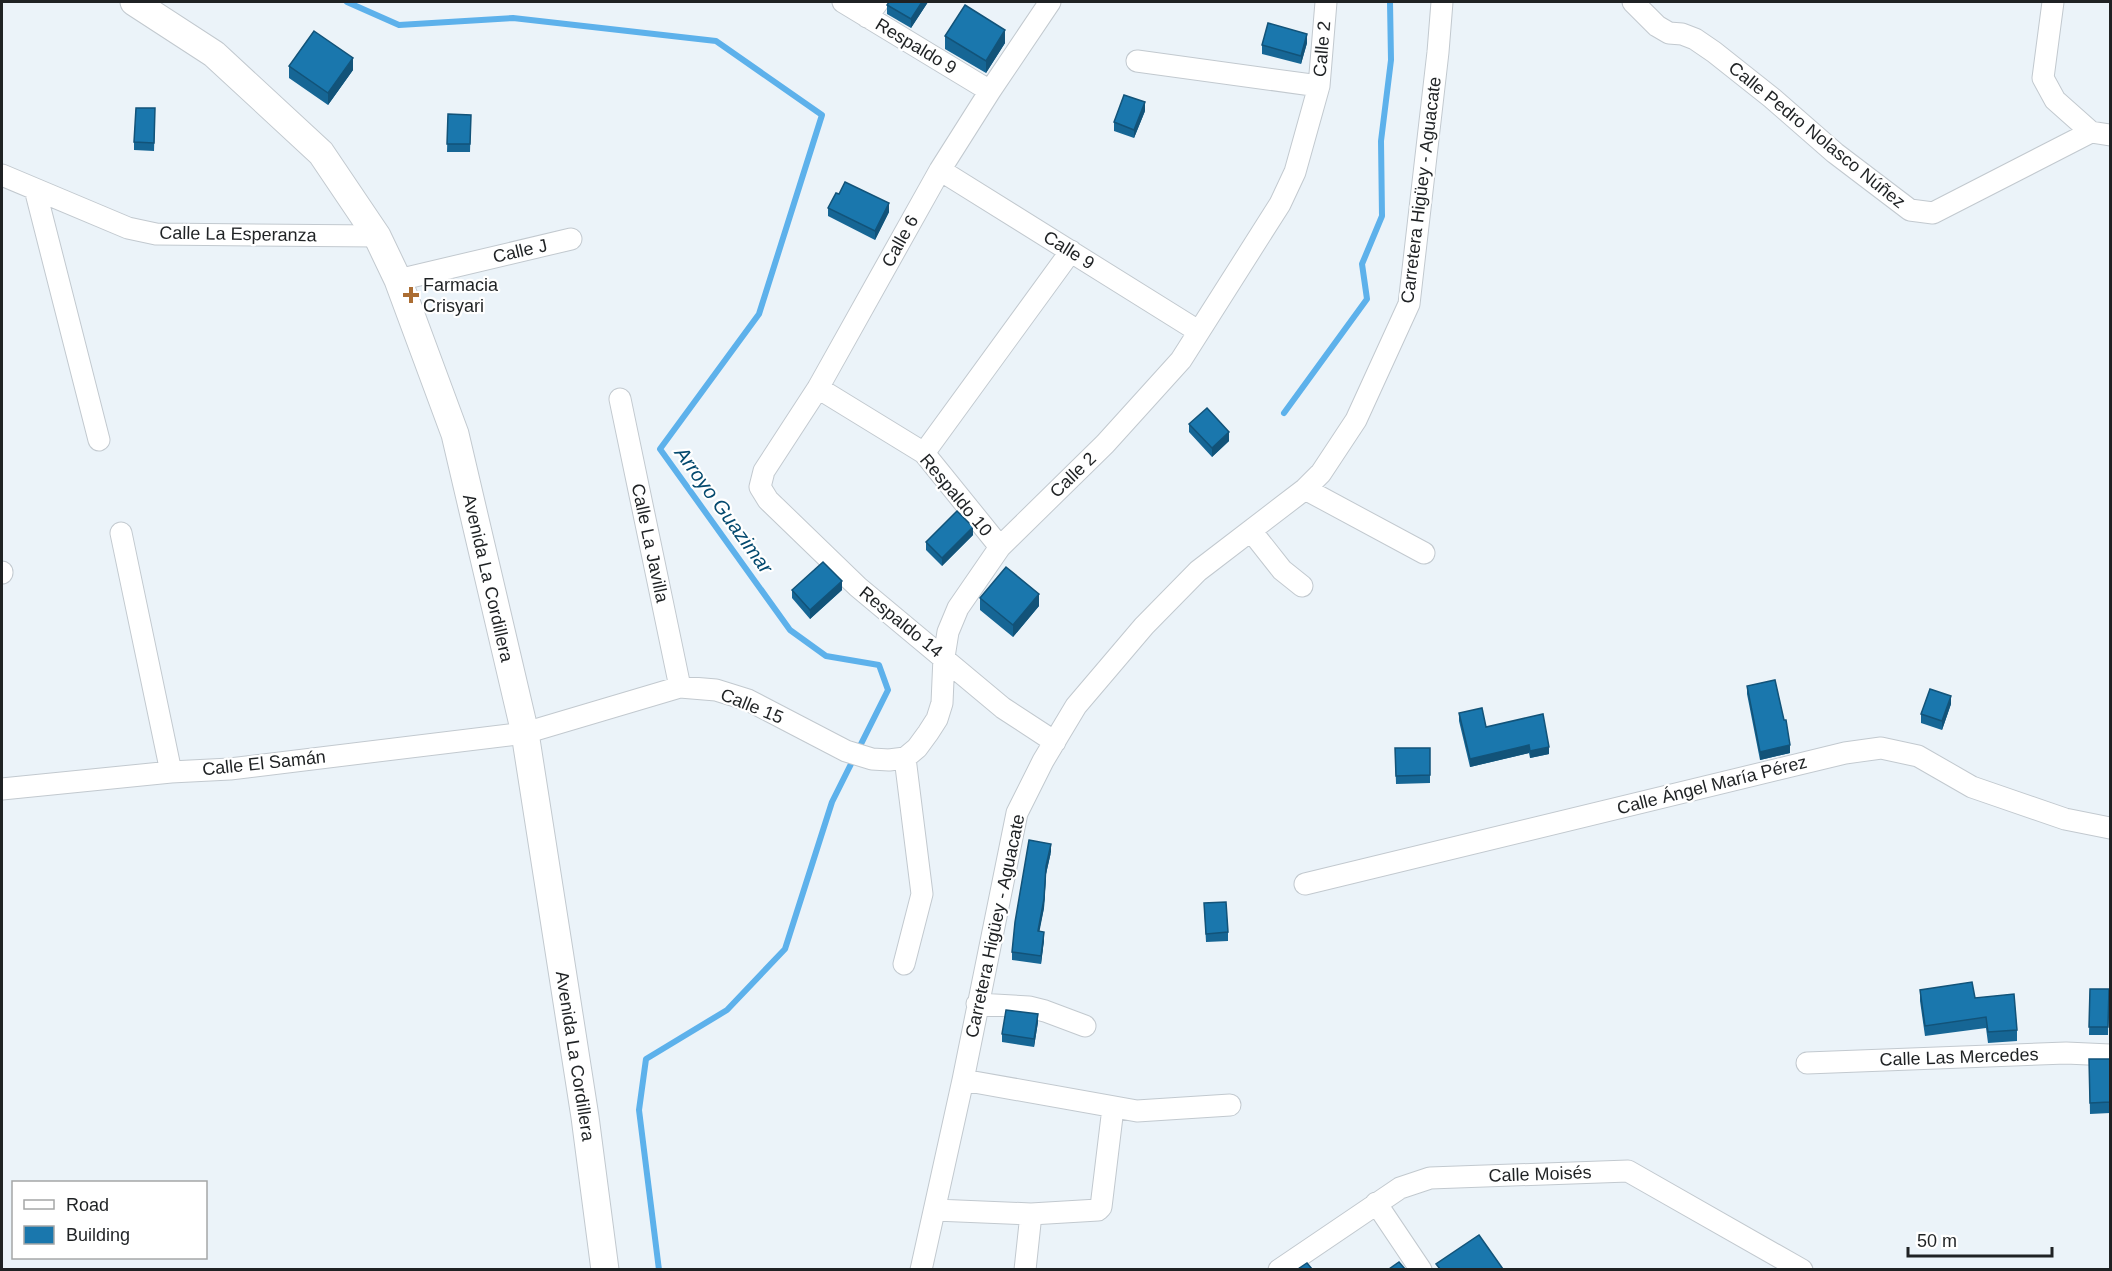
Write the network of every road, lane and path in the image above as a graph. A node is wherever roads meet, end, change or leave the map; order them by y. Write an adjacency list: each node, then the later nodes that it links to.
1 (134, 2): 16 (main road, Avenida La Cordillera)
2 (843, 2): 8 (street, Respaldo 9)
3 (1050, 2): 11 (street, Calle 6)
4 (1326, 2): 10 (street, Calle 2)
5 (1442, 2): 26 (street, Carretera Higüey - Aguacate)
6 (1633, 2): 12 (street, Calle Pedro Nolasco Núñez)
7 (2053, 2): 12 (street)
8 (872, 9): 11 (street, Respaldo 9)
9 (1137, 61): 10 (street)
10 (1319, 86): 20 (street, Calle 2)
11 (990, 91): 13 (street, Calle 6)
12 (2101, 133)
13 (940, 170): 18 (street, Calle 9); 21 (street, Calle 6)
14 (2, 176): 15 (street, Calle La Esperanza)
15 (35, 189): 16 (street, Calle La Esperanza); 23 (street)
16 (377, 236): 19 (main road, Avenida La Cordillera)
17 (572, 239): 19 (street, Calle J)
18 (1071, 251): 20 (street, Calle 9); 24 (street)
19 (398, 280): 34 (main road, Avenida La Cordillera)
20 (1198, 331): 29 (street, Calle 2)
21 (818, 388): 24 (street, Respaldo 10); 25 (street, Calle 6)
22 (620, 399): 33 (street, Calle La Javilla)
23 (99, 440)
24 (924, 453): 29 (street, Respaldo 10)
25 (760, 487): 32 (street, Respaldo 14)
26 (1305, 489): 27 (street, Carretera Higüey - Aguacate); 30 (street)
27 (1252, 532): 31 (street); 35 (street, Carretera Higüey - Aguacate)
28 (121, 533): 37 (street)
29 (1000, 547): 32 (street, Calle 2)
30 (1424, 553)
31 (1302, 586)
32 (944, 657): 35 (street, Respaldo 14); 36 (street, Calle 2)
33 (680, 687): 34 (street, Calle 15); 36 (street, Calle 15)
34 (525, 733): 37 (street, Calle El Samán); 52 (main road, Avenida La Cordillera)
35 (1055, 742): 42 (street, Carretera Higüey - Aguacate)
36 (905, 758): 41 (street)
37 (171, 772): 38 (street, Calle El Samán)
38 (2, 789)
39 (2110, 828): 40 (street, Calle Ángel María Pérez)
40 (1305, 884)
41 (904, 964)
42 (977, 1004): 43 (street); 46 (street, Carretera Higüey - Aguacate)
43 (1085, 1026)
44 (2110, 1055): 45 (street, Calle Las Mercedes)
45 (1807, 1063)
46 (963, 1080): 48 (street); 50 (street, Carretera Higüey - Aguacate)
47 (1230, 1105): 48 (street)
48 (1113, 1108): 51 (street)
49 (1376, 1203): 55 (street, Calle Moisés); 56 (street); 57 (street, Calle Moisés)
50 (935, 1210): 51 (street); 53 (street, Carretera Higüey - Aguacate)
51 (1031, 1214): 54 (street)
52 (605, 1269)
53 (921, 1269)
54 (1025, 1269)
55 (1279, 1269)
56 (1421, 1269)
57 (1802, 1269)

